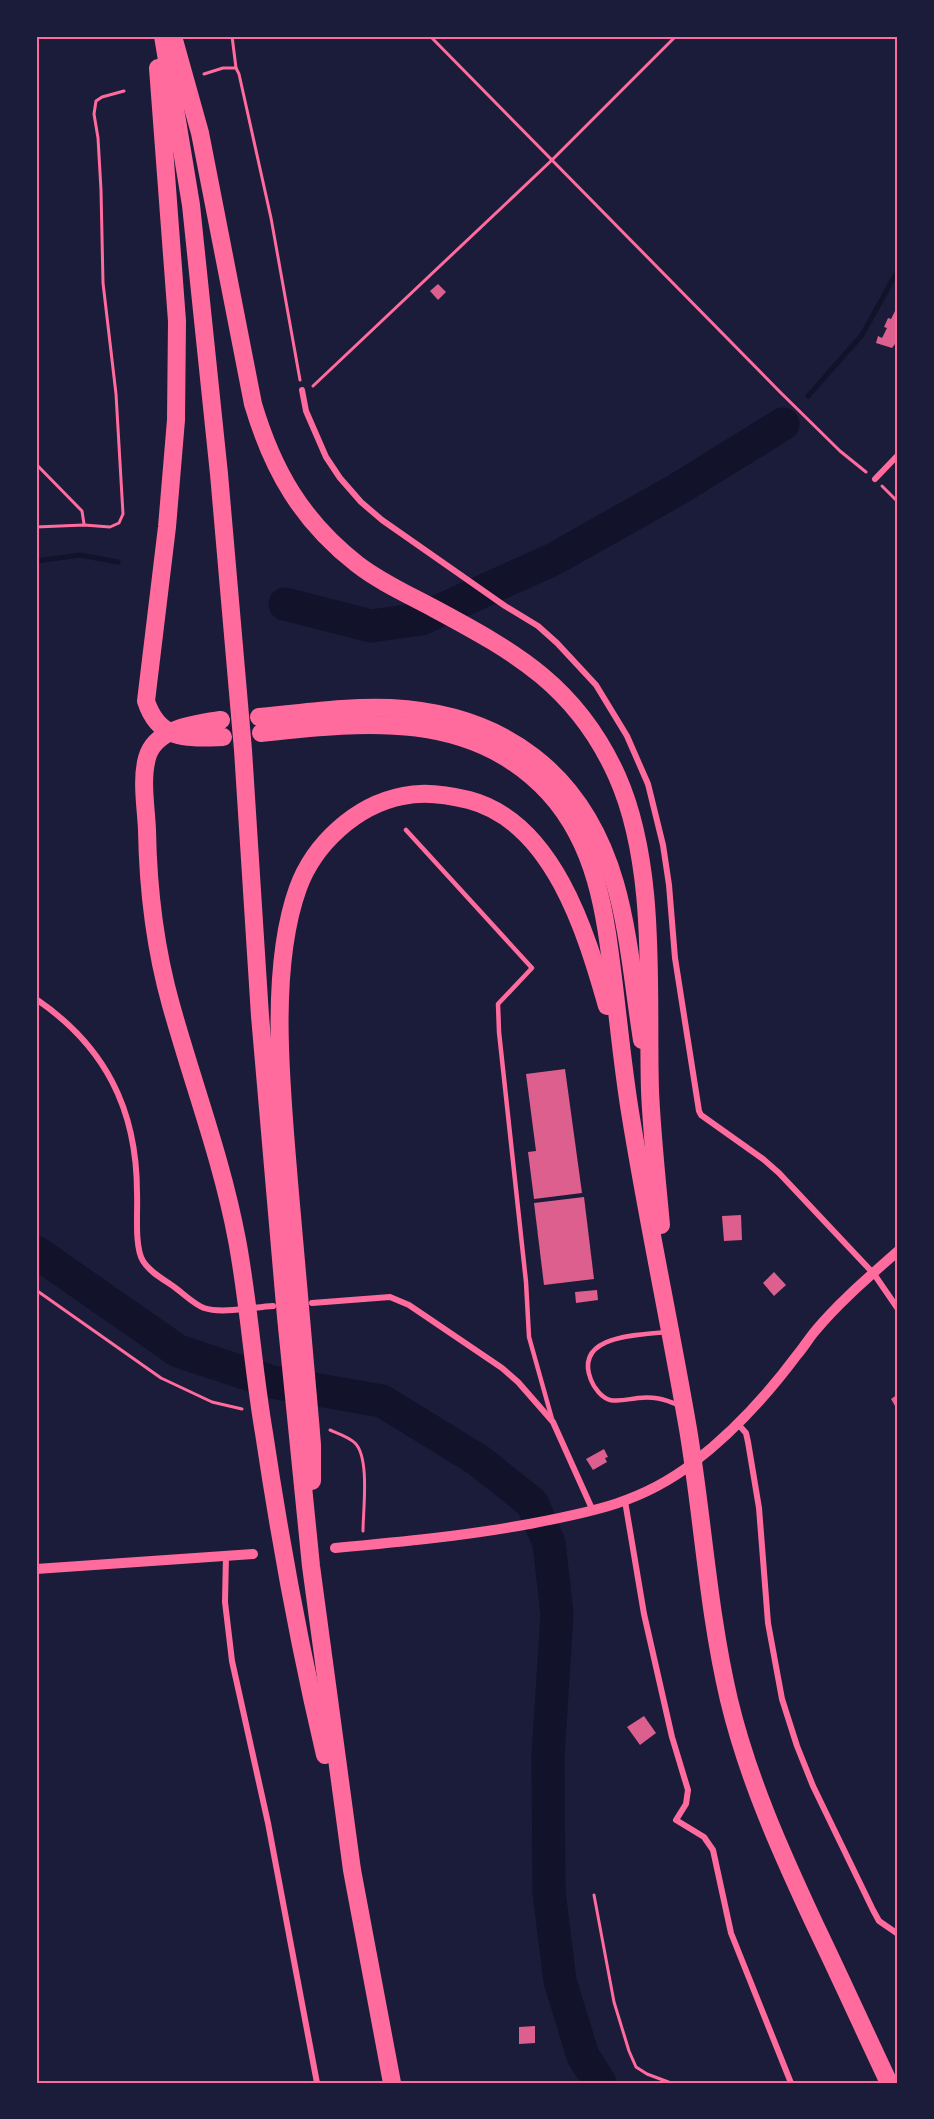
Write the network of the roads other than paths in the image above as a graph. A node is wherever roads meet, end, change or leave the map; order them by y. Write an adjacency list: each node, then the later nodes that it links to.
1 (155, 36): 8 (highway)
2 (163, 36): 16 (highway)
3 (172, 36): 12 (highway)
4 (302, 390): 14 (street)
5 (898, 456): 6 (street)
6 (875, 479)
7 (222, 728): 8 (highway)
8 (171, 733): 27 (highway)
9 (406, 830): 19 (lane)
10 (36, 999): 16 (street)
11 (627, 1090): 12 (highway); 16 (highway); 17 (highway)
12 (650, 1092): 17 (highway)
13 (898, 1251): 14 (street)
14 (874, 1274): 15 (street); 20 (street)
15 (898, 1309)
16 (293, 1310): 19 (street); 27 (highway)
17 (671, 1332): 18 (highway); 18 (lane)
18 (685, 1416): 29 (highway)
19 (553, 1422): 22 (street)
20 (737, 1423): 21 (street); 28 (street)
21 (625, 1502): 22 (street); 32 (street)
22 (588, 1513): 23 (street)
23 (335, 1548)
24 (253, 1554): 25 (street)
25 (226, 1556): 26 (street); 30 (street)
26 (36, 1569)
27 (352, 1870): 31 (highway)
28 (898, 1934)
29 (885, 2075)
30 (317, 2083)
31 (392, 2083)
32 (791, 2083)

